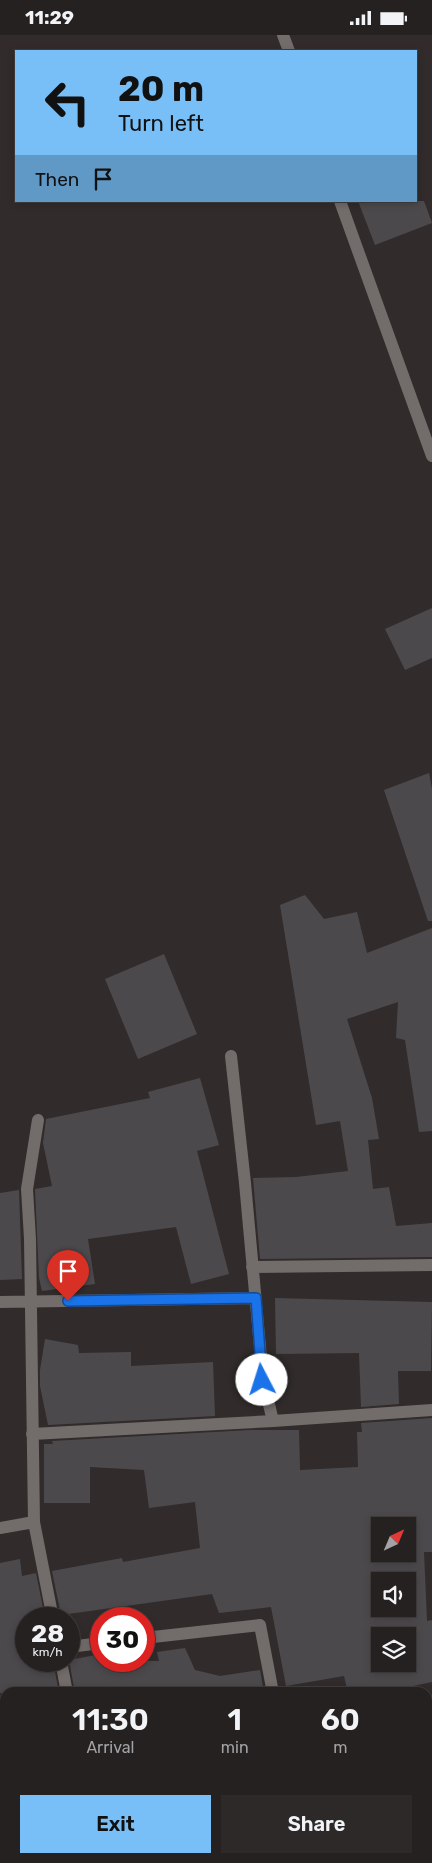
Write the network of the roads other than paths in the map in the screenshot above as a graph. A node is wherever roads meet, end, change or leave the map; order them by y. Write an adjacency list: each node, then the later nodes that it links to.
1 (283, 35): 2 (street)
2 (289, 50)
3 (340, 202): 4 (street)
4 (432, 455)
5 (231, 1056): 8 (street)
6 (38, 1120): 10 (street)
7 (432, 1265): 8 (street)
8 (252, 1267): 9 (street)
9 (256, 1298): 10 (street); 13 (street)
10 (30, 1301): 11 (street); 14 (street)
11 (0, 1302)
12 (432, 1410): 13 (street)
13 (273, 1421): 14 (street)
14 (32, 1434): 15 (street)
15 (34, 1523): 16 (street); 17 (street)
16 (0, 1528)
17 (51, 1607)
18 (155, 1636): 21 (street)
19 (63, 1672): 20 (street)
20 (66, 1687)
21 (272, 1687)

